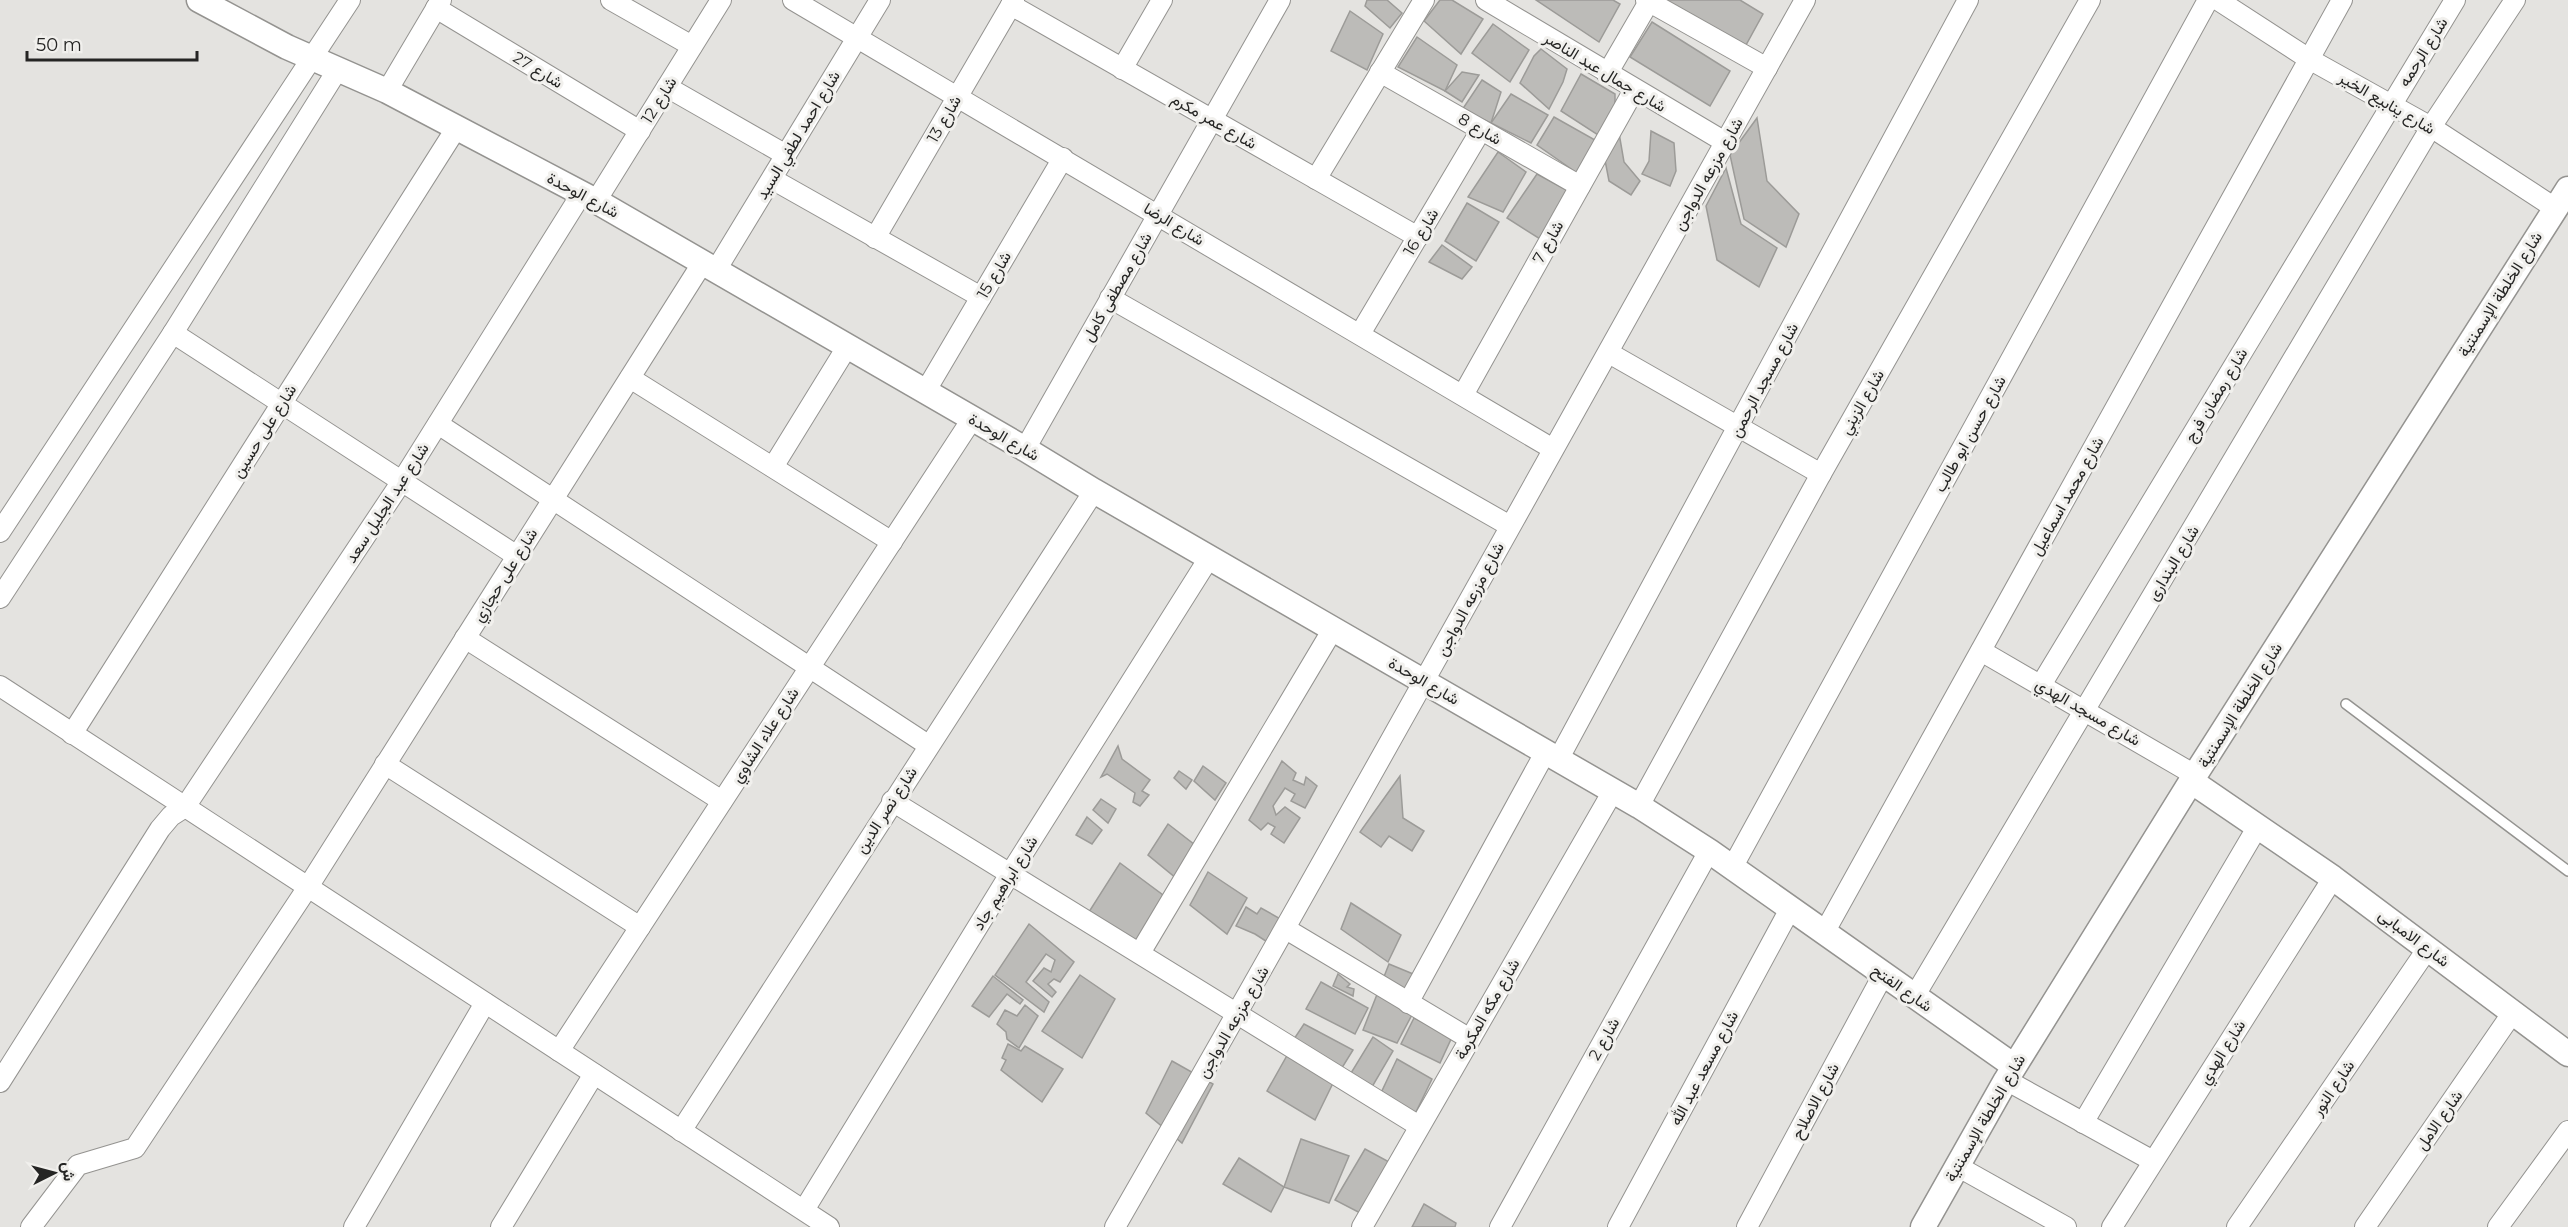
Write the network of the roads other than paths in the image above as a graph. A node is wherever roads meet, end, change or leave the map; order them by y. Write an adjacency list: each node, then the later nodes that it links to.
1 (199, 0): 24 (street, شارع الوحدة)
2 (350, 0): 24 (street)
3 (611, 0): 23 (street)
4 (721, 0): 23 (street, شارع 12)
5 (794, 0): 22 (street, شارع الرضا)
6 (880, 0): 22 (street, شارع احمد لطفي السيد)
7 (1162, 0): 28 (street)
8 (1280, 0): 36 (street, شارع مصطفى كامل)
9 (1424, 0): 29 (street)
10 (1648, 0): 26 (street); 30 (street)
11 (1804, 0): 26 (street, شارع مزرعه الدواجن)
12 (1968, 0): 65 (street, شارع مسجد الرحمن)
13 (2090, 0): 69 (street, شارع الزيني)
14 (2208, 0): 100 (street, شارع حسن ابو طالب)
15 (2218, 0): 25 (street, شارع ينابيع الخير)
16 (2342, 0): 25 (street, شارع محمد اسماعيل)
17 (2455, 0): 35 (street, شارع الرحمه)
18 (2515, 0): 38 (street, شارع البندارى)
19 (1488, 1): 30 (street, شارع جمال عبد الناصر)
20 (1012, 3): 28 (street, شارع عمر مكرم); 34 (street, شارع 13)
21 (439, 4): 33 (street); 40 (street, شارع 27)
22 (857, 37): 34 (street, شارع الرضا); 42 (street, شارع احمد لطفي السيد)
23 (692, 46): 31 (street, شارع 12)
24 (314, 57): 27 (street, شارع الوحدة); 74 (street)
25 (2309, 59): 35 (street, شارع ينابيع الخير); 81 (street, شارع محمد اسماعيل)
26 (1767, 68): 41 (street, شارع مزرعه الدواجن)
27 (338, 69): 33 (street, شارع الوحدة); 55 (street)
28 (1122, 69): 36 (street, شارع عمر مكرم)
29 (1380, 72): 39 (street, شارع 8); 45 (street)
30 (1607, 74): 32 (street, شارع جمال عبد الناصر)
31 (667, 87): 40 (street, شارع 12); 42 (street)
32 (1634, 90): 41 (street, شارع جمال عبد الناصر); 46 (street, شارع 7)
33 (387, 91): 37 (street, شارع الوحدة)
34 (957, 96): 43 (street, شارع الرضا); 50 (street, شارع 13)
35 (2390, 104): 38 (street, شارع ينابيع الخير); 84 (street, شارع رمضان فرج)
36 (1212, 120): 45 (street, شارع عمر مكرم); 49 (street, شارع مصطفى كامل)
37 (457, 127): 47 (street, شارع الوحدة); 62 (street, شارع على حسين)
38 (2431, 127): 48 (street, شارع ينابيع الخير); 87 (street, شارع البندارى)
39 (1482, 130): 46 (street, شارع 8); 51 (street, شارع 16)
40 (640, 131): 47 (street, شارع 12)
41 (1725, 142): 58 (street, شارع مزرعه الدواجن)
42 (786, 155): 44 (street, شارع احمد لطفي السيد)
43 (1063, 158): 49 (street, شارع الرضا); 53 (street, شارع 15)
44 (772, 179): 50 (street); 52 (street, شارع احمد لطفي السيد)
45 (1316, 179): 51 (street, شارع عمر مكرم)
46 (1580, 186): 61 (street, شارع 7)
47 (589, 197): 52 (street, شارع الوحدة); 64 (street, شارع عبد الجليل سعد)
48 (2562, 199): 92 (street, شارع الخلطة الإسمنتية)
49 (1158, 215): 54 (street, شارع مصطفى كامل); 56 (street, شارع الرضا)
50 (875, 237): 53 (street)
51 (1418, 237): 56 (street, شارع 16)
52 (710, 266): 57 (street, شارع الوحدة); 59 (street, شارع على حجازي)
53 (981, 297): 60 (street, شارع 15)
54 (1110, 298): 66 (street, شارع مصطفى كامل); 73 (street)
55 (173, 333): 62 (street); 78 (street)
56 (1360, 334): 61 (street, شارع الرضا)
57 (848, 347): 60 (street, شارع الوحدة); 68 (street)
58 (1609, 353): 65 (street); 67 (street, شارع مزرعه الدواجن)
59 (630, 378): 68 (street); 72 (street, شارع على حجازي)
60 (925, 392): 63 (street, شارع الوحدة)
61 (1463, 395): 67 (street, شارع الرضا)
62 (282, 402): 70 (street); 88 (street, شارع على حسين)
63 (972, 418): 66 (street, شارع الوحدة); 75 (street, شارع علاء الشاوي)
64 (438, 424): 70 (street, شارع عبد الجليل سعد); 72 (street)
65 (1739, 427): 69 (street); 90 (street, شارع مسجد الرحمن)
66 (1025, 448): 71 (street, شارع الوحدة)
67 (1553, 449): 73 (street, شارع مزرعه الدواجن)
68 (773, 467): 75 (street)
69 (1821, 474): 96 (street, شارع الزيني)
70 (402, 481): 76 (street); 97 (street, شارع عبد الجليل سعد)
71 (1094, 491): 77 (street, شارع الوحدة); 89 (street, شارع نصر الدين)
72 (553, 500): 76 (street, شارع على حجازي); 82 (street)
73 (1510, 526): 83 (street, شارع مزرعه الدواجن)
74 (0, 532)
75 (892, 542): 82 (street, شارع علاء الشاوي)
76 (517, 556): 80 (street, شارع على حجازي)
77 (1209, 558): 79 (street, شارع الوحدة); 102 (street, شارع ابراهيم جاد)
78 (0, 598)
79 (1333, 629): 83 (street, شارع الوحدة); 110 (street)
80 (465, 638): 91 (street, شارع على حجازي); 94 (street)
81 (1981, 651): 84 (street, شارع مسجد الهدي); 108 (street, شارع محمد اسماعيل)
82 (809, 667): 89 (street); 94 (street, شارع علاء الشاوي)
83 (1425, 682): 90 (street, شارع الوحدة); 107 (street, شارع مزرعه الدواجن)
84 (2041, 685): 87 (street, شارع مسجد الهدي)
85 (0, 687): 88 (street)
86 (2346, 704): 101 (lane)
87 (2085, 711): 92 (street, شارع مسجد الهدي); 112 (street, شارع البندارى)
88 (72, 734): 97 (street)
89 (928, 745): 95 (street, شارع نصر الدين)
90 (1552, 754): 93 (street, شارع الوحدة); 114 (street, شارع مسجد الرحمن)
91 (385, 764): 104 (street, شارع على حجازي); 106 (street)
92 (2193, 778): 98 (street, شارع الامبابى); 120 (street, شارع الخلطة الإسمنتية)
93 (1613, 791): 96 (street, شارع الوحدة); 117 (street, شارع مكه المكرمة)
94 (722, 801): 106 (street, شارع علاء الشاوي)
95 (892, 801): 102 (street); 125 (street, شارع نصر الدين)
96 (1639, 806): 99 (street, شارع الوحدة)
97 (185, 807): 104 (street); 122 (street, شارع عبد الجليل سعد)
98 (2258, 826): 103 (street, شارع الامبابى); 123 (street)
99 (1709, 851): 100 (street, شارع الوحدة); 136 (street, شارع 2)
100 (1732, 868): 105 (street, شارع الوحدة)
101 (2568, 871)
102 (1010, 874): 110 (street); 129 (street, شارع ابراهيم جاد)
103 (2333, 878): 109 (street, شارع الامبابى); 127 (street, شارع الهدي)
104 (308, 887): 113 (street); 130 (street, شارع على حجازي)
105 (1790, 909): 108 (street, شارع الفتح); 137 (street, شارع مسعد عبد الله)
106 (640, 927): 118 (street, شارع علاء الشاوي)
107 (1286, 929): 114 (street); 116 (street, شارع مزرعه الدواجن)
108 (1824, 933): 111 (street, شارع الفتح)
109 (2428, 948): 115 (street, شارع الامبابى); 142 (street, شارع النور)
110 (1140, 953): 116 (street)
111 (1883, 975): 112 (street, شارع الفتح); 138 (street, شارع الاصلاح)
112 (1914, 997): 120 (street, شارع الفتح)
113 (485, 1003): 118 (street); 131 (street)
114 (1408, 1003): 117 (street)
115 (2513, 1012): 119 (street, شارع الامبابى); 143 (street, شارع الامل)
116 (1238, 1014): 124 (street); 134 (street, شارع مزرعه الدواجن)
117 (1470, 1039): 124 (street, شارع مكه المكرمة)
118 (559, 1051): 121 (street)
119 (2568, 1054)
120 (2010, 1073): 123 (street); 128 (street, شارع الخلطة الإسمنتية)
121 (594, 1074): 125 (street); 132 (street)
122 (0, 1082)
123 (2084, 1123): 127 (street)
124 (1419, 1126): 135 (street, شارع مكه المكرمة)
125 (681, 1131): 129 (street)
126 (2568, 1131): 144 (street)
127 (2153, 1161): 141 (street, شارع الهدي)
128 (1957, 1166): 139 (street, شارع الخلطة الإسمنتية); 140 (street)
129 (804, 1210): 133 (street)
130 (31, 1227)
131 (354, 1227)
132 (501, 1227)
133 (830, 1227)
134 (1116, 1227)
135 (1362, 1227)
136 (1500, 1227)
137 (1618, 1227)
138 (1747, 1227)
139 (1923, 1227)
140 (2066, 1227)
141 (2112, 1227)
142 (2237, 1227)
143 (2365, 1227)
144 (2498, 1227)

